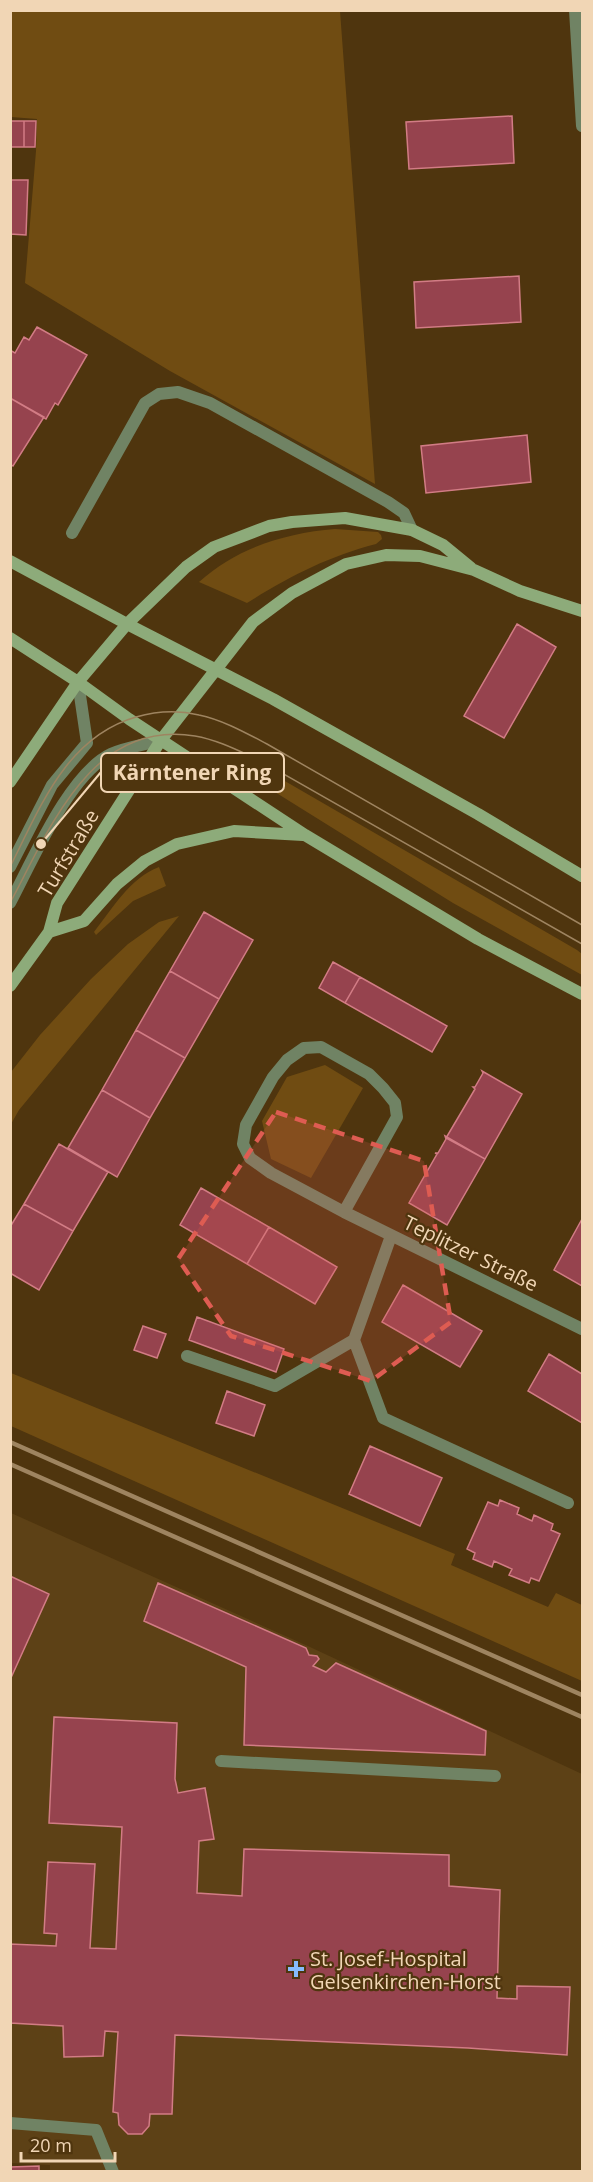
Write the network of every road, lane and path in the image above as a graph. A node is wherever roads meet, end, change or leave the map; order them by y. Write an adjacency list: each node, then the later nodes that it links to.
1 (575, 10): 2 (street)
2 (579, 34): 3 (street)
3 (582, 126)
4 (412, 530): 5 (street); 7 (main road); 9 (main road)
5 (72, 533)
6 (10, 561): 9 (main road)
7 (474, 570): 8 (main road); 11 (main road, Turfstraße)
8 (582, 611)
9 (127, 624): 11 (main road); 12 (main road)
10 (10, 638): 12 (main road)
11 (215, 670): 13 (main road, Turfstraße); 17 (main road)
12 (78, 682): 13 (main road); 14 (main road); 16 (street)
13 (161, 740): 15 (main road); 18 (street); 19 (main road, Turfstraße)
14 (10, 782)
15 (304, 835): 19 (main road); 21 (main road)
16 (10, 867)
17 (582, 876)
18 (10, 903)
19 (49, 932): 20 (main road, Turfstraße)
20 (10, 986)
21 (582, 994)
22 (344, 1212): 22 (street, Teplitzer Straße); 23 (street, Teplitzer Straße)
23 (391, 1236): 24 (street, Teplitzer Straße); 25 (street)
24 (582, 1329)
25 (354, 1340): 26 (street); 27 (street)
26 (187, 1356)
27 (568, 1503)
28 (221, 1761): 29 (street)
29 (495, 1776)
30 (10, 2123): 31 (street)
31 (112, 2172)

